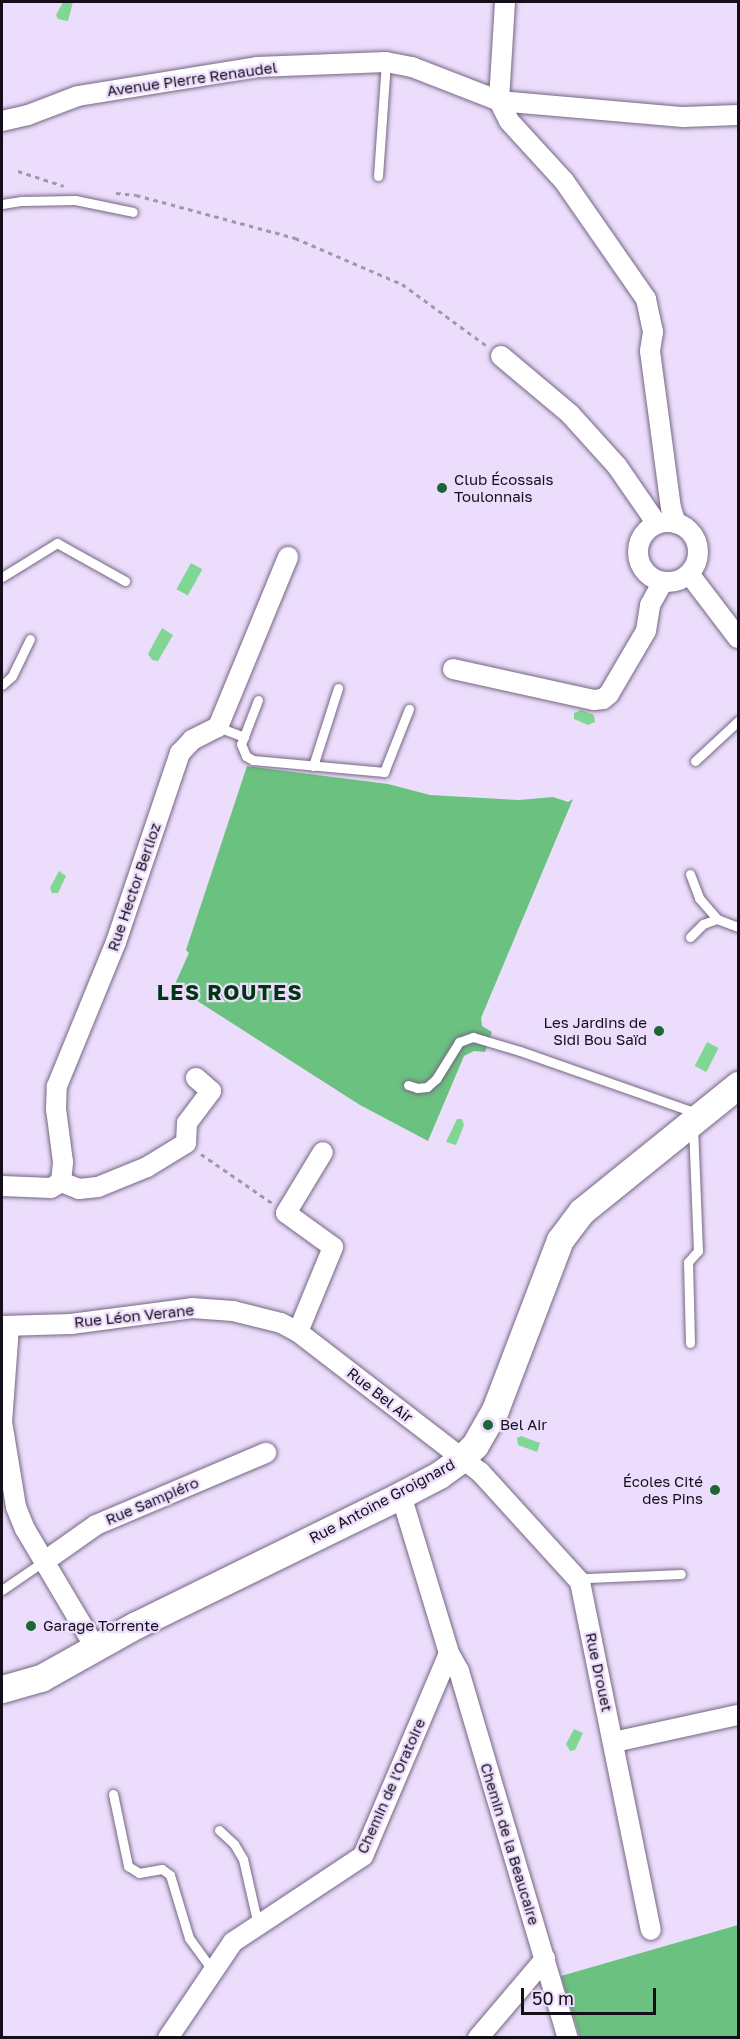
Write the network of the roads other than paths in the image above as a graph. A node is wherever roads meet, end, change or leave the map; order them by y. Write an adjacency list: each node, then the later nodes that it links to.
1 (505, 2): 3 (street)
2 (386, 62): 3 (street, Avenue Pierre Renaudel); 5 (street, Avenue Pierre Renaudel); 6 (lane)
3 (499, 101): 4 (street, Avenue Pierre Renaudel); 10 (street)
4 (738, 115)
5 (2, 121)
6 (378, 176)
7 (2, 204): 8 (lane)
8 (133, 212)
9 (501, 356): 11 (street)
10 (676, 523): 11 (street); 13 (street)
11 (657, 524): 16 (street)
12 (288, 557): 25 (street)
13 (690, 574): 16 (street); 17 (street)
14 (2, 577): 15 (lane)
15 (125, 581)
16 (662, 583): 19 (street)
17 (738, 638)
18 (30, 639): 20 (lane)
19 (453, 669)
20 (2, 685)
21 (338, 688): 28 (lane)
22 (258, 700): 26 (lane)
23 (409, 709): 28 (lane)
24 (738, 721): 27 (lane)
25 (218, 727): 26 (lane); 38 (street, Rue Hector Berlioz)
26 (244, 737): 28 (lane)
27 (696, 761)
28 (313, 766)
29 (690, 874): 30 (lane)
30 (717, 919): 31 (lane); 32 (lane)
31 (738, 927)
32 (690, 937)
33 (196, 1078): 38 (street)
34 (408, 1085): 36 (lane)
35 (738, 1085): 36 (main road, Rue Antoine Groignard)
36 (697, 1118): 42 (lane); 44 (main road, Rue Antoine Groignard)
37 (323, 1152): 41 (street)
38 (61, 1182): 39 (street)
39 (2, 1186)
40 (5, 1326): 41 (street, Rue Léon Verane); 46 (street)
41 (298, 1332): 44 (street, Rue Bel Air)
42 (690, 1343)
43 (266, 1453): 47 (street, Rue Sampiéro)
44 (462, 1458): 45 (main road, Rue Antoine Groignard); 49 (street)
45 (401, 1494): 51 (main road, Rue Antoine Groignard); 52 (street)
46 (10, 1515): 47 (street)
47 (45, 1561): 50 (lane); 51 (street)
48 (681, 1574): 49 (lane)
49 (580, 1582): 55 (street, Rue Drouet)
50 (2, 1590)
51 (95, 1647): 53 (main road, Rue Antoine Groignard)
52 (449, 1653): 58 (street, Chemin de l'Oratoire); 60 (street, Chemin de la Beaucaire)
53 (2, 1689)
54 (738, 1715): 55 (street)
55 (614, 1742): 59 (street, Rue Drouet)
56 (113, 1794): 61 (lane)
57 (219, 1830): 58 (lane)
58 (258, 1925): 61 (street, Chemin de l'Oratoire)
59 (651, 1930)
60 (545, 1959): 63 (street); 64 (street, Chemin de la Beaucaire)
61 (213, 1971): 62 (street, Chemin de l'Oratoire)
62 (168, 2037)
63 (478, 2037)
64 (568, 2037)

